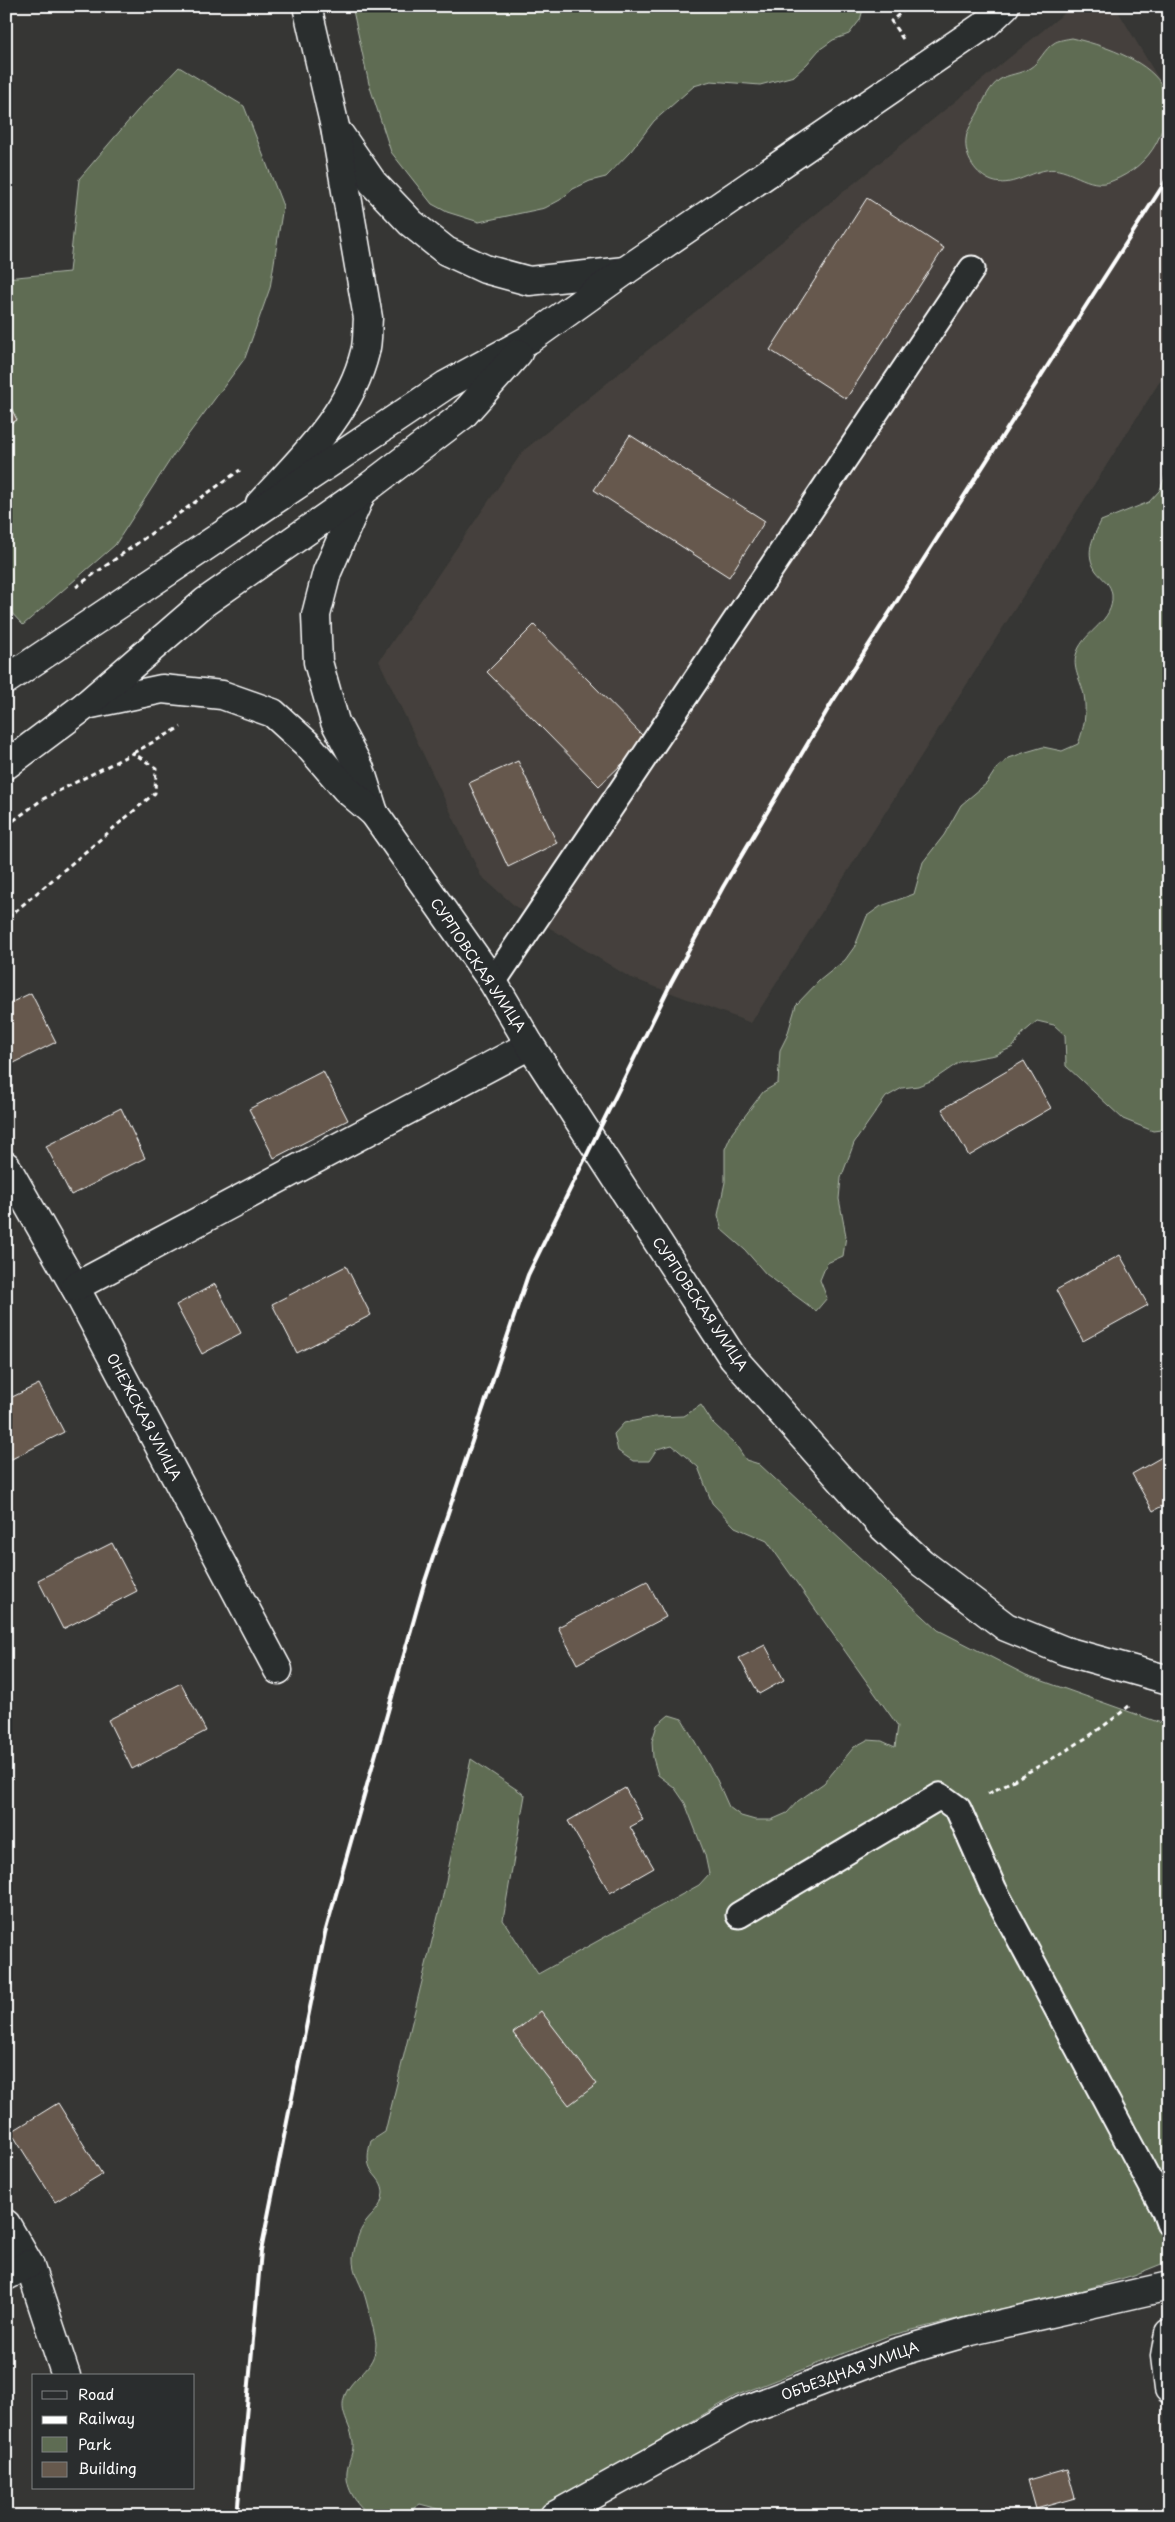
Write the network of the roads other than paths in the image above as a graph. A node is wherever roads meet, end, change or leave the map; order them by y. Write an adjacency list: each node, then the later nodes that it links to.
1 (307, 6): 3 (main road)
2 (996, 15): 5 (main road)
3 (335, 127): 5 (main road); 8 (main road)
4 (972, 269): 13 (lane)
5 (625, 271): 6 (main road)
6 (530, 339): 7 (main road); 8 (main road)
7 (362, 492): 10 (main road); 12 (main road)
8 (253, 513): 9 (main road)
9 (6, 680)
10 (86, 706): 11 (main road); 12 (main road)
11 (6, 765)
12 (374, 813): 13 (main road, СУРПОВСКАЯ УЛИЦА)
13 (493, 982): 14 (main road, СУРПОВСКАЯ УЛИЦА)
14 (530, 1045): 16 (main road); 18 (main road, СУРПОВСКАЯ УЛИЦА)
15 (6, 1166): 16 (main road, ОНЕЖСКАЯ УЛИЦА)
16 (75, 1287): 17 (main road, ОНЕЖСКАЯ УЛИЦА)
17 (278, 1670)
18 (1165, 1679)
19 (739, 1914): 20 (lane)
20 (1169, 2223)
21 (6, 2224): 22 (main road)
22 (17, 2270): 25 (main road)
23 (1169, 2286): 27 (main road, ОБЪЕЗДНАЯ УЛИЦА)
24 (1169, 2333): 26 (main road)
25 (65, 2374)
26 (1169, 2389)
27 (554, 2516)

